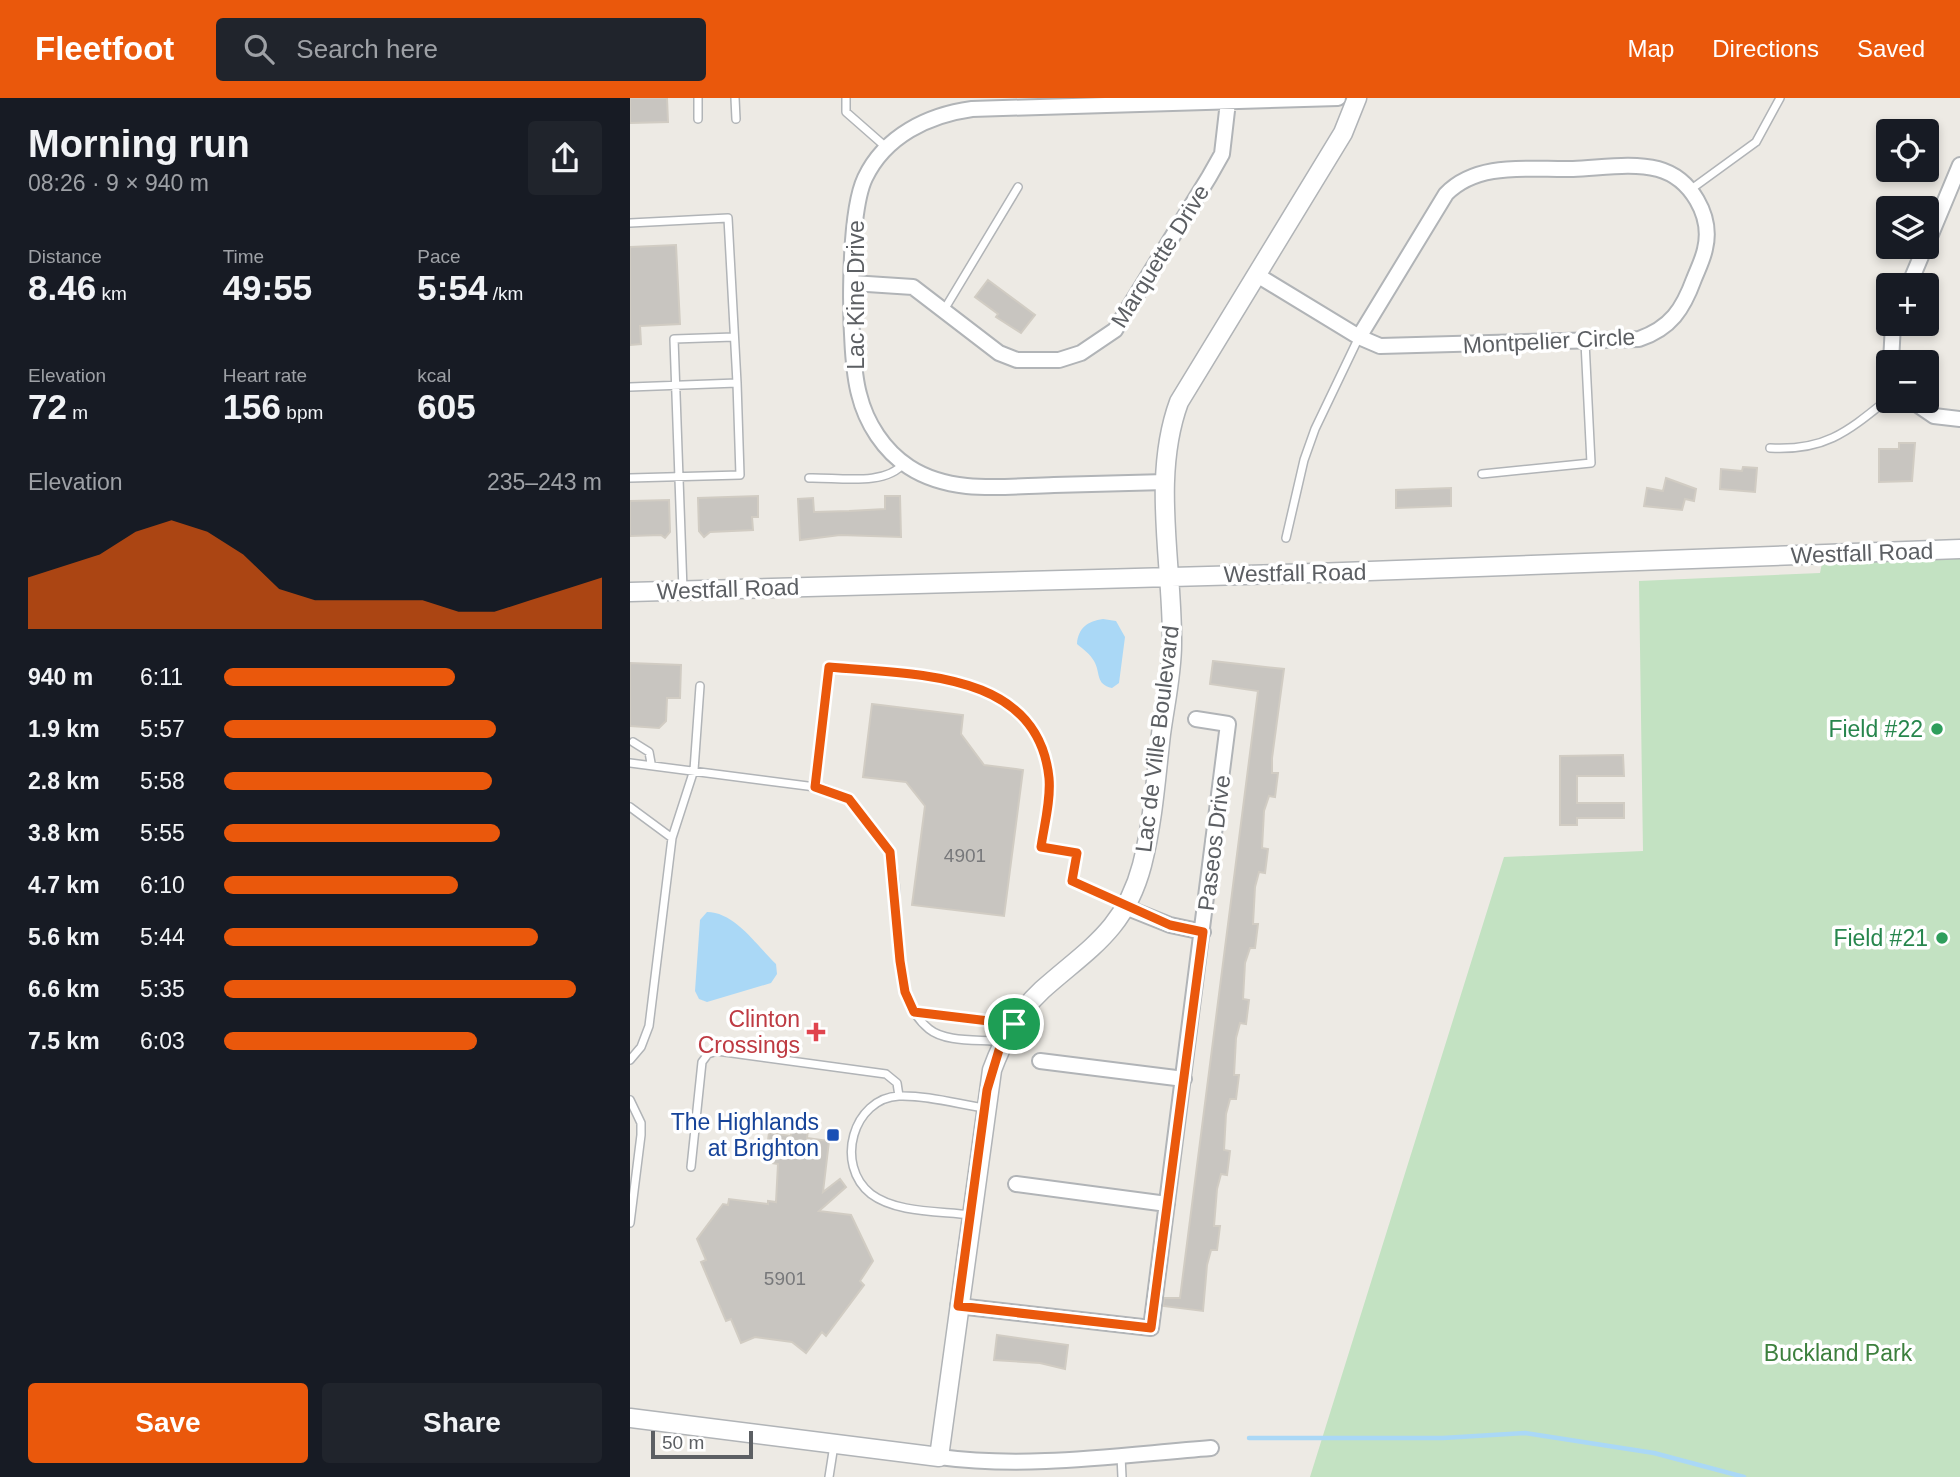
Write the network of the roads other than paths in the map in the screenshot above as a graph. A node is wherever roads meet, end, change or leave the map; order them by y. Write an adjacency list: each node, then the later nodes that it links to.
1 (698, 98): 9 (lane)
2 (735, 98): 8 (lane)
3 (846, 98): 10 (lane)
4 (1338, 98): 7 (street, Lac Kine Drive)
5 (1357, 98): 16 (street, Lac de Ville Boulevard)
6 (1780, 98): 13 (lane)
7 (1228, 102): 10 (street, Lac Kine Drive); 18 (street, Marquette Drive)
8 (736, 119)
9 (698, 120)
10 (888, 148): 17 (street, Lac Kine Drive)
11 (1960, 165): 14 (street)
12 (1018, 187): 18 (lane)
13 (1690, 190): 20 (street); 21 (street, Montpelier Circle)
14 (1939, 214)
15 (630, 223): 19 (lane)
16 (1258, 275): 20 (street, Montpelier Circle); 34 (street, Lac de Ville Boulevard)
17 (852, 283): 18 (street, Marquette Drive); 29 (street, Lac Kine Drive)
18 (943, 310)
19 (734, 337): 22 (lane); 23 (lane)
20 (1359, 337): 21 (street, Montpelier Circle); 35 (lane)
21 (1585, 342): 30 (lane)
22 (737, 383): 23 (lane); 31 (lane)
23 (676, 386): 24 (lane); 31 (lane)
24 (630, 387)
25 (1876, 407): 28 (lane)
26 (1930, 413): 27 (street)
27 (1960, 419)
28 (1770, 448)
29 (904, 463): 33 (lane); 34 (street, Lac Kine Drive)
30 (1482, 474)
31 (679, 476): 32 (lane); 38 (lane)
32 (630, 478)
33 (809, 478)
34 (1166, 482): 37 (street, Lac de Ville Boulevard)
35 (1286, 538)
36 (1960, 549): 37 (street, Westfall Road)
37 (1170, 576): 38 (street, Westfall Road); 49 (street, Lac de Ville Boulevard)
38 (683, 590): 39 (street, Westfall Road)
39 (630, 592)
40 (700, 686): 45 (lane)
41 (1196, 719): 50 (street, Paseos Drive)
42 (633, 742): 44 (lane)
43 (630, 763): 44 (lane)
44 (651, 763): 45 (lane)
45 (694, 770): 46 (lane); 48 (lane)
46 (815, 787): 49 (lane); 51 (lane)
47 (630, 807): 48 (lane)
48 (673, 838): 54 (lane)
49 (1125, 907): 50 (street); 52 (street, Lac de Ville Boulevard)
50 (1203, 932): 56 (street, Paseos Drive)
51 (914, 1012): 52 (lane); 53 (lane)
52 (1014, 1024): 53 (street, Lac de Ville Boulevard)
53 (1003, 1042): 59 (street, Lac de Ville Boulevard)
54 (630, 1060)
55 (1040, 1061): 56 (street)
56 (1184, 1079): 62 (street, Paseos Drive)
57 (899, 1096): 59 (lane); 60 (lane); 63 (lane)
58 (630, 1100): 64 (lane)
59 (984, 1108): 63 (street, Lac de Ville Boulevard)
60 (691, 1167)
61 (1016, 1184): 62 (street)
62 (1167, 1204): 65 (street, Paseos Drive)
63 (970, 1215): 65 (street, Lac de Ville Boulevard)
64 (630, 1223)
65 (958, 1306): 70 (street, Lac de Ville Boulevard)
66 (630, 1418): 67 (street)
67 (834, 1444): 70 (street); 71 (lane)
68 (1211, 1448): 69 (street)
69 (1121, 1455): 70 (street); 72 (lane)
70 (939, 1457)
71 (829, 1477)
72 (1122, 1477)

